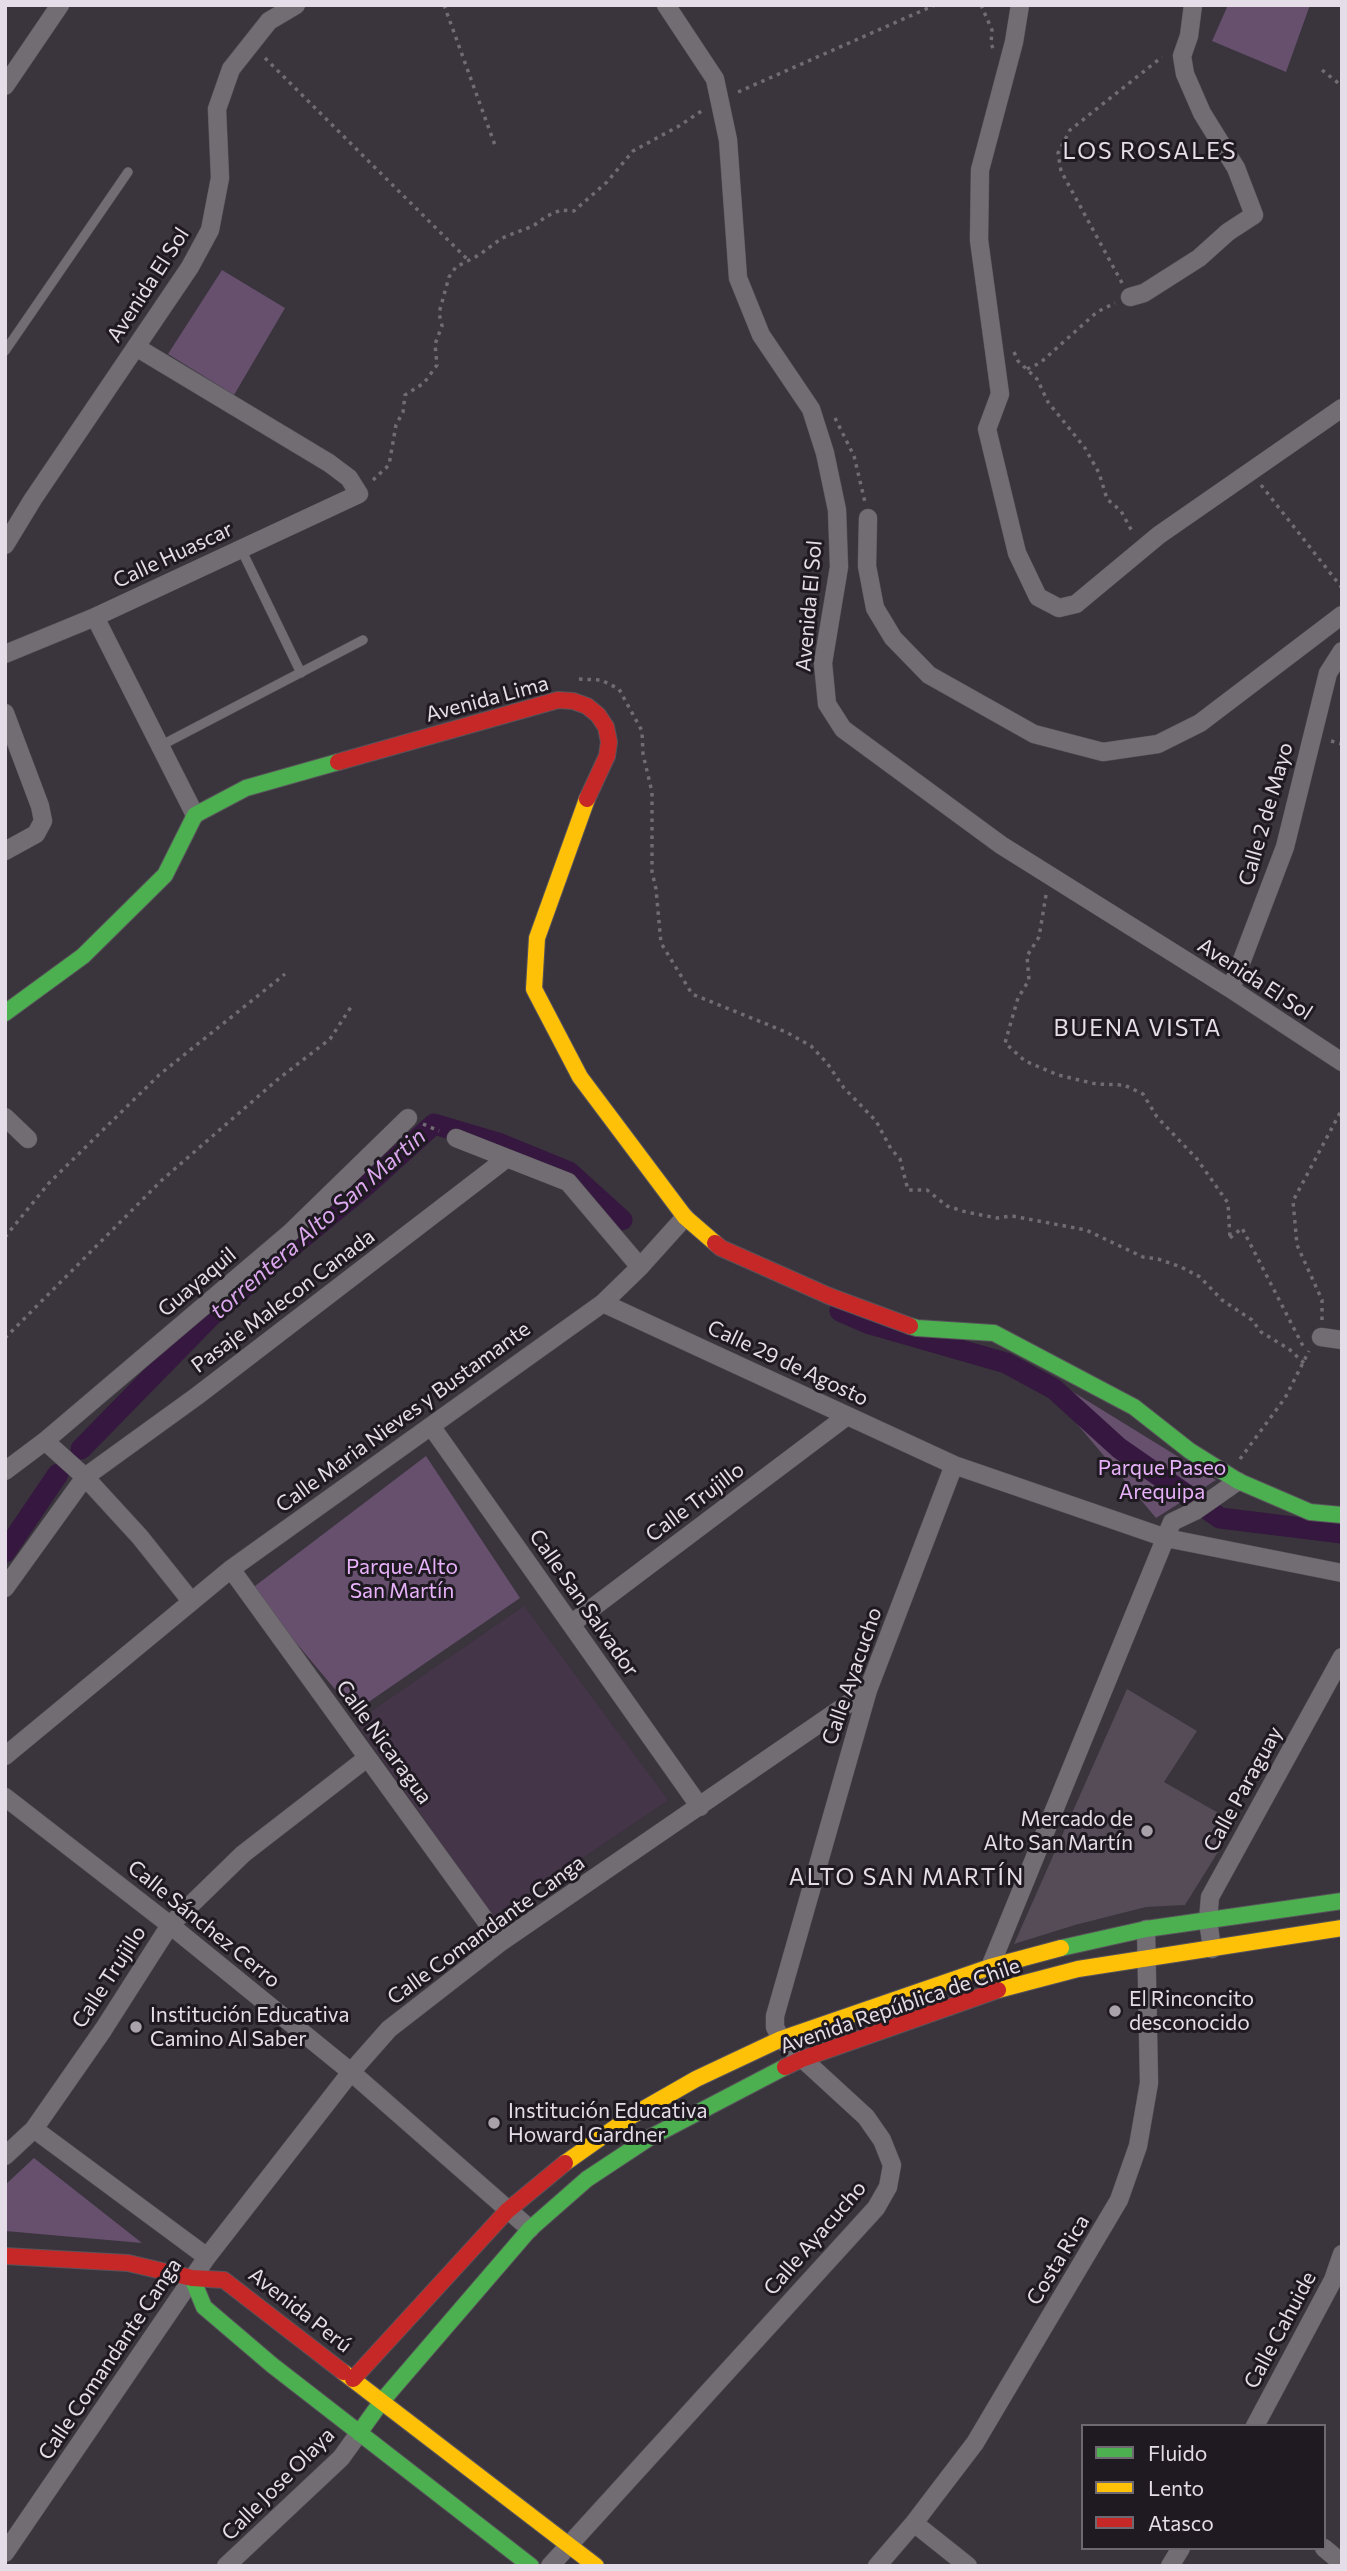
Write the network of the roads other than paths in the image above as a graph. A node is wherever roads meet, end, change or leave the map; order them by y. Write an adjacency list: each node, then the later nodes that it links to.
1 (60, 5): 6 (street)
2 (296, 5): 9 (street, Avenida El Sol)
3 (666, 5): 25 (street, Avenida El Sol)
4 (1020, 5): 11 (street)
5 (1193, 5): 8 (street)
6 (5, 86)
7 (128, 172): 10 (lane)
8 (1130, 297)
9 (136, 347): 13 (street, Avenida El Sol); 14 (street, Calle Huascar)
10 (5, 351)
11 (1342, 408)
12 (869, 518): 15 (street)
13 (5, 545)
14 (241, 549): 16 (street, Calle Huascar); 20 (lane)
15 (1342, 615)
16 (95, 617): 19 (street, Calle Huascar); 22 (street)
17 (363, 640): 20 (lane)
18 (1342, 651): 25 (street, Calle 2 de Mayo)
19 (5, 654)
20 (301, 673): 22 (lane)
21 (5, 713): 24 (street)
22 (160, 746): 23 (street)
23 (195, 815): 26 (street); 33 (street, Avenida Lima)
24 (5, 851)
25 (1231, 989): 27 (street, Avenida El Sol)
26 (5, 1013)
27 (1342, 1062)
28 (5, 1117): 31 (street)
29 (408, 1118): 40 (street, Guayaquil)
30 (457, 1138): 32 (street)
31 (28, 1139)
32 (508, 1158): 34 (street); 43 (street, Pasaje Malecon Canada)
33 (685, 1217): 34 (street, Calle Maria Nieves y Bustamante); 44 (street)
34 (640, 1267): 35 (street, Calle Maria Nieves y Bustamante)
35 (603, 1303): 38 (street, Calle 29 de Agosto); 39 (street, Calle Maria Nieves y Bustamante)
36 (1321, 1337): 37 (street)
37 (1342, 1340)
38 (847, 1416): 41 (street, Calle 29 de Agosto); 51 (street, Calle Trujillo)
39 (431, 1426): 47 (street, Calle Maria Nieves y Bustamante); 51 (street, Calle San Salvador)
40 (45, 1441): 42 (street, Guayaquil); 43 (street)
41 (954, 1465): 46 (street, Calle 29 de Agosto); 53 (street, Calle Ayacucho)
42 (5, 1471)
43 (85, 1477): 49 (street, Pasaje Malecon Canada); 50 (street)
44 (1232, 1477): 45 (street); 46 (street)
45 (1342, 1515)
46 (1166, 1538): 48 (street, Calle 29 de Agosto); 66 (street)
47 (231, 1569): 50 (street, Calle Maria Nieves y Bustamante); 55 (street, Calle Nicaragua)
48 (1342, 1573)
49 (5, 1588)
50 (191, 1601): 54 (street, Calle Maria Nieves y Bustamante)
51 (571, 1624): 57 (street, Calle San Salvador)
52 (1342, 1657): 59 (street, Calle Paraguay)
53 (868, 1690): 57 (street, Calle Comandante Canga); 68 (street, Calle Ayacucho)
54 (5, 1756)
55 (367, 1758): 60 (street, Calle Trujillo); 63 (street, Calle Nicaragua)
56 (5, 1797): 60 (street, Calle Sánchez Cerro)
57 (700, 1807): 63 (street, Calle Comandante Canga)
58 (1342, 1901): 59 (street, Avenida República de Chile)
59 (1208, 1920): 62 (street, Avenida República de Chile); 64 (street, Calle Paraguay)
60 (170, 1925): 70 (street, Calle Sánchez Cerro); 71 (street, Calle Trujillo)
61 (1342, 1928): 64 (street, Avenida República de Chile)
62 (1146, 1929): 65 (street, Costa Rica); 66 (street, Avenida República de Chile)
63 (501, 1942): 70 (street, Calle Comandante Canga)
64 (1212, 1949): 65 (street, Avenida República de Chile)
65 (1147, 1960): 67 (street, Avenida República de Chile); 85 (street, Costa Rica)
66 (990, 1967): 67 (street); 68 (street, Avenida República de Chile)
67 (994, 1991): 69 (street, Avenida República de Chile)
68 (781, 2039): 69 (street, Calle Ayacucho); 73 (street, Avenida República de Chile)
69 (802, 2059): 74 (street, Avenida República de Chile); 86 (street, Calle Ayacucho)
70 (351, 2072): 73 (street, Calle Sánchez Cerro); 77 (street, Calle Comandante Canga)
71 (34, 2129): 72 (street, Calle Trujillo); 77 (street)
72 (5, 2156)
73 (507, 2211): 74 (street, Calle Sánchez Cerro); 81 (street, Avenida República de Chile)
74 (530, 2230): 82 (street, Avenida República de Chile)
75 (1342, 2254): 79 (street, Calle Cahuide)
76 (5, 2256): 78 (street)
77 (207, 2257): 78 (street, Calle Comandante Canga)
78 (192, 2278): 80 (street, Avenida Perú); 80 (street, Avenida Perú); 89 (street, Calle Comandante Canga)
79 (1337, 2284): 83 (street, Calle Cahuide)
80 (283, 2350): 81 (street, Avenida Perú); 84 (street, Avenida Perú)
81 (352, 2379): 82 (street, Avenida Perú)
82 (382, 2401): 84 (street, Avenida República de Chile); 86 (street, Avenida Perú)
83 (1256, 2424)
84 (359, 2433): 91 (street, Calle Jose Olaya); 92 (street, Avenida Perú)
85 (914, 2523): 95 (street, Costa Rica); 96 (street)
86 (570, 2545): 93 (street, Calle Ayacucho); 94 (street, Avenida Perú)
87 (1180, 2550): 97 (street)
88 (1326, 2550): 90 (street)
89 (5, 2553)
90 (1342, 2563)
91 (226, 2566)
92 (531, 2566)
93 (550, 2566)
94 (596, 2566)
95 (877, 2566)
96 (968, 2566)
97 (1170, 2566)

